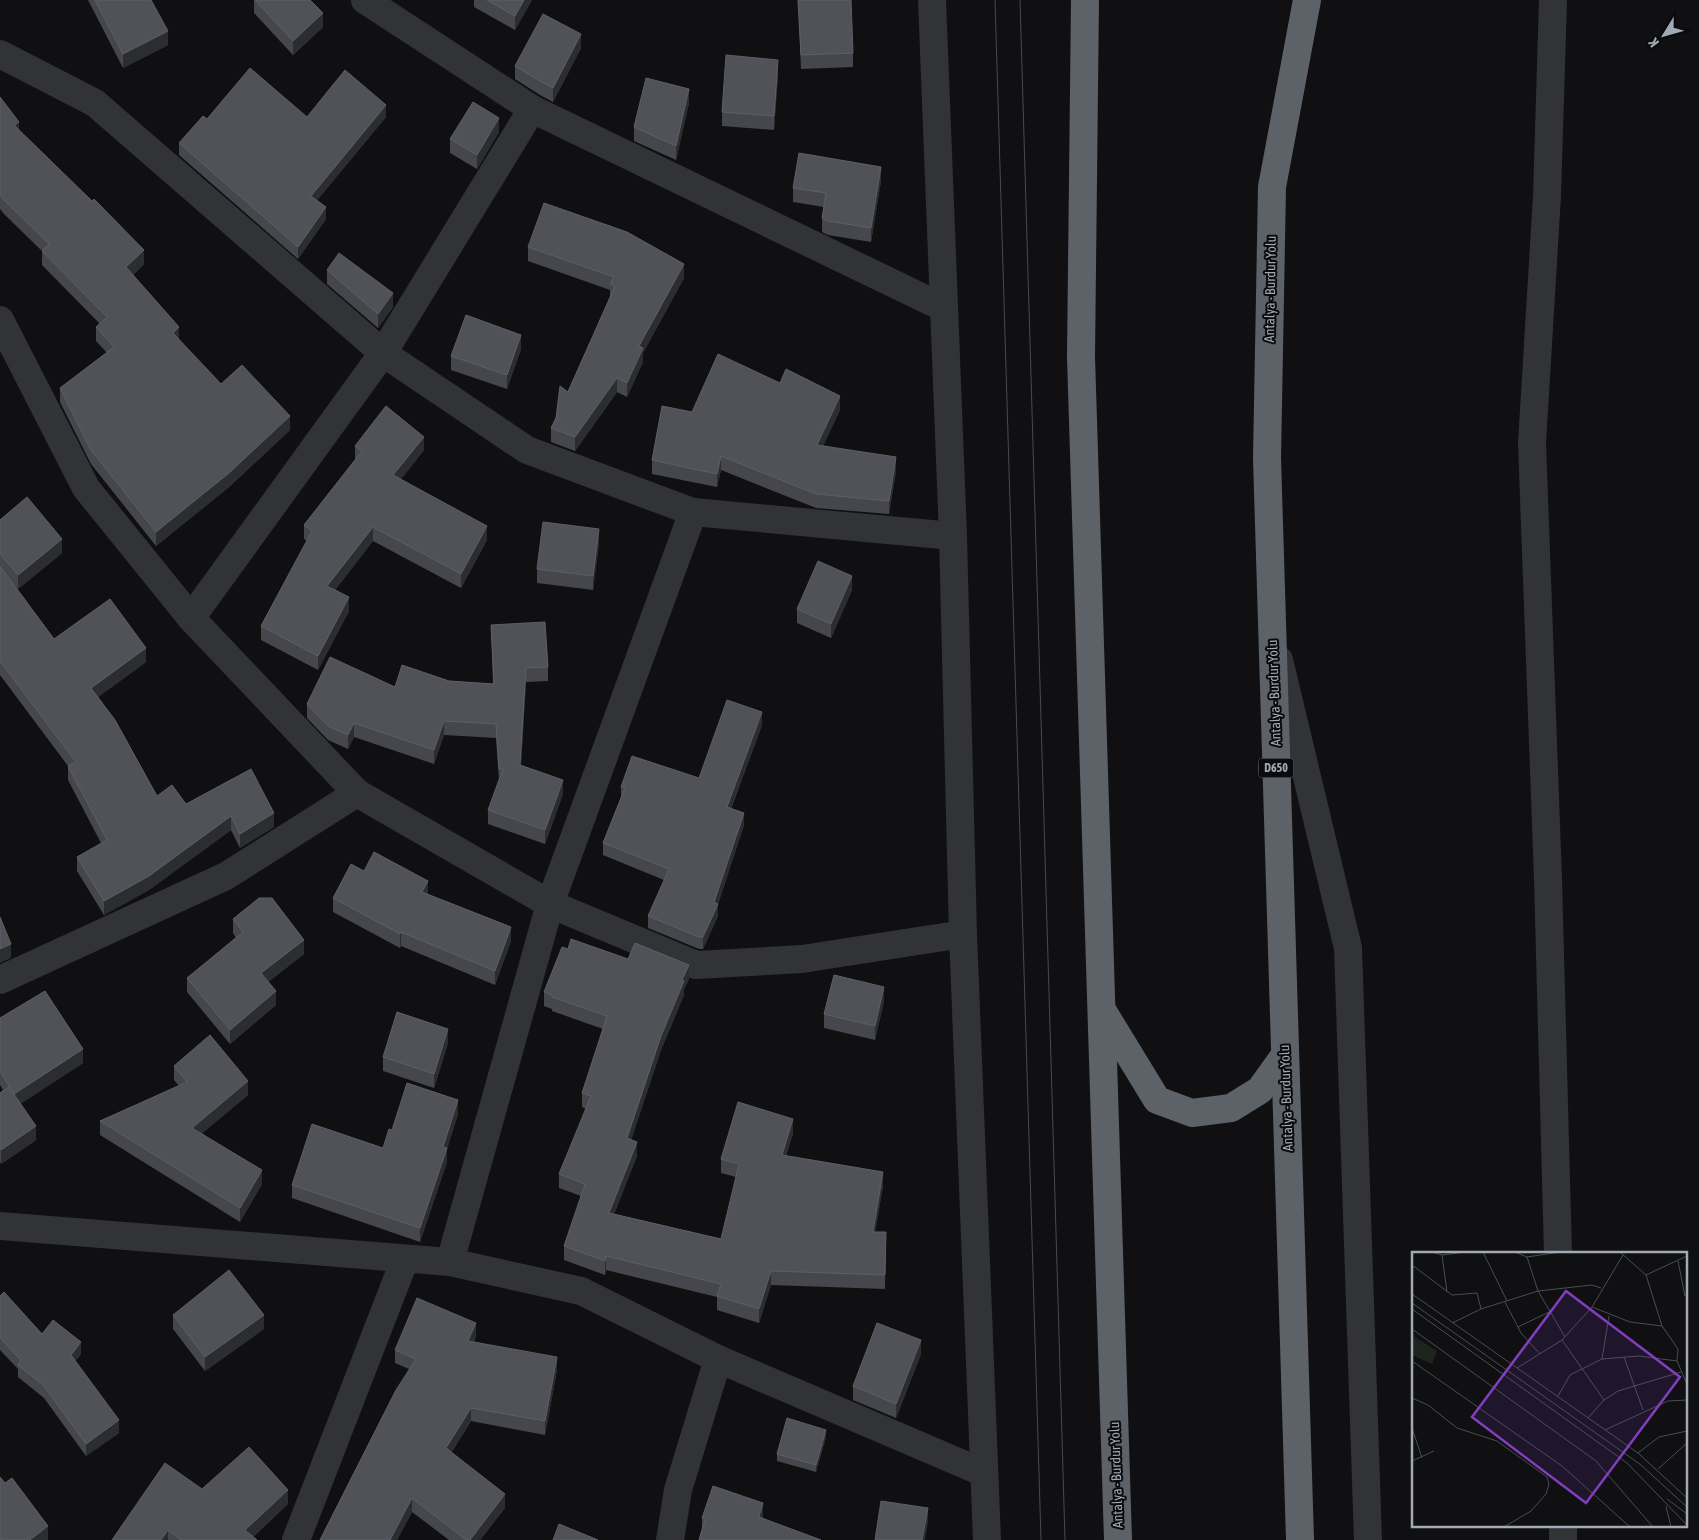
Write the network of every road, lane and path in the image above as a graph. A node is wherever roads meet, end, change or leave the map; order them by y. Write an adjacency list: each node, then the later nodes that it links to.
1 (365, 0): 7 (street)
2 (932, 0): 8 (street)
3 (1085, 0): 19 (highway, Antalya - Burdur Yolu)
4 (1307, 0): 14 (highway, Antalya - Burdur Yolu / D650)
5 (1554, 0): 22 (street)
6 (0, 54): 10 (street)
7 (532, 109): 8 (street); 10 (street)
8 (944, 308): 12 (street)
9 (0, 320): 13 (street)
10 (383, 354): 11 (street); 13 (street)
11 (693, 512): 12 (street); 16 (street)
12 (953, 536): 17 (street)
13 (191, 618): 15 (street)
14 (1272, 628): 20 (highway, Antalya - Burdur Yolu / D650); 32 (street)
15 (357, 793): 16 (street); 18 (street)
16 (550, 904): 17 (street); 24 (street)
17 (963, 934): 26 (street)
18 (0, 980)
19 (1101, 1009): 20 (highway); 30 (highway, Antalya - Burdur Yolu)
20 (1285, 1055): 31 (highway, Antalya - Burdur Yolu / D650)
21 (0, 1226): 23 (street)
22 (1558, 1252)
23 (405, 1259): 24 (street); 27 (street)
24 (450, 1262): 25 (street)
25 (718, 1358): 26 (street); 28 (street)
26 (984, 1473): 29 (street)
27 (296, 1540)
28 (670, 1540)
29 (987, 1540)
30 (1118, 1540)
31 (1300, 1540)
32 (1368, 1540)

